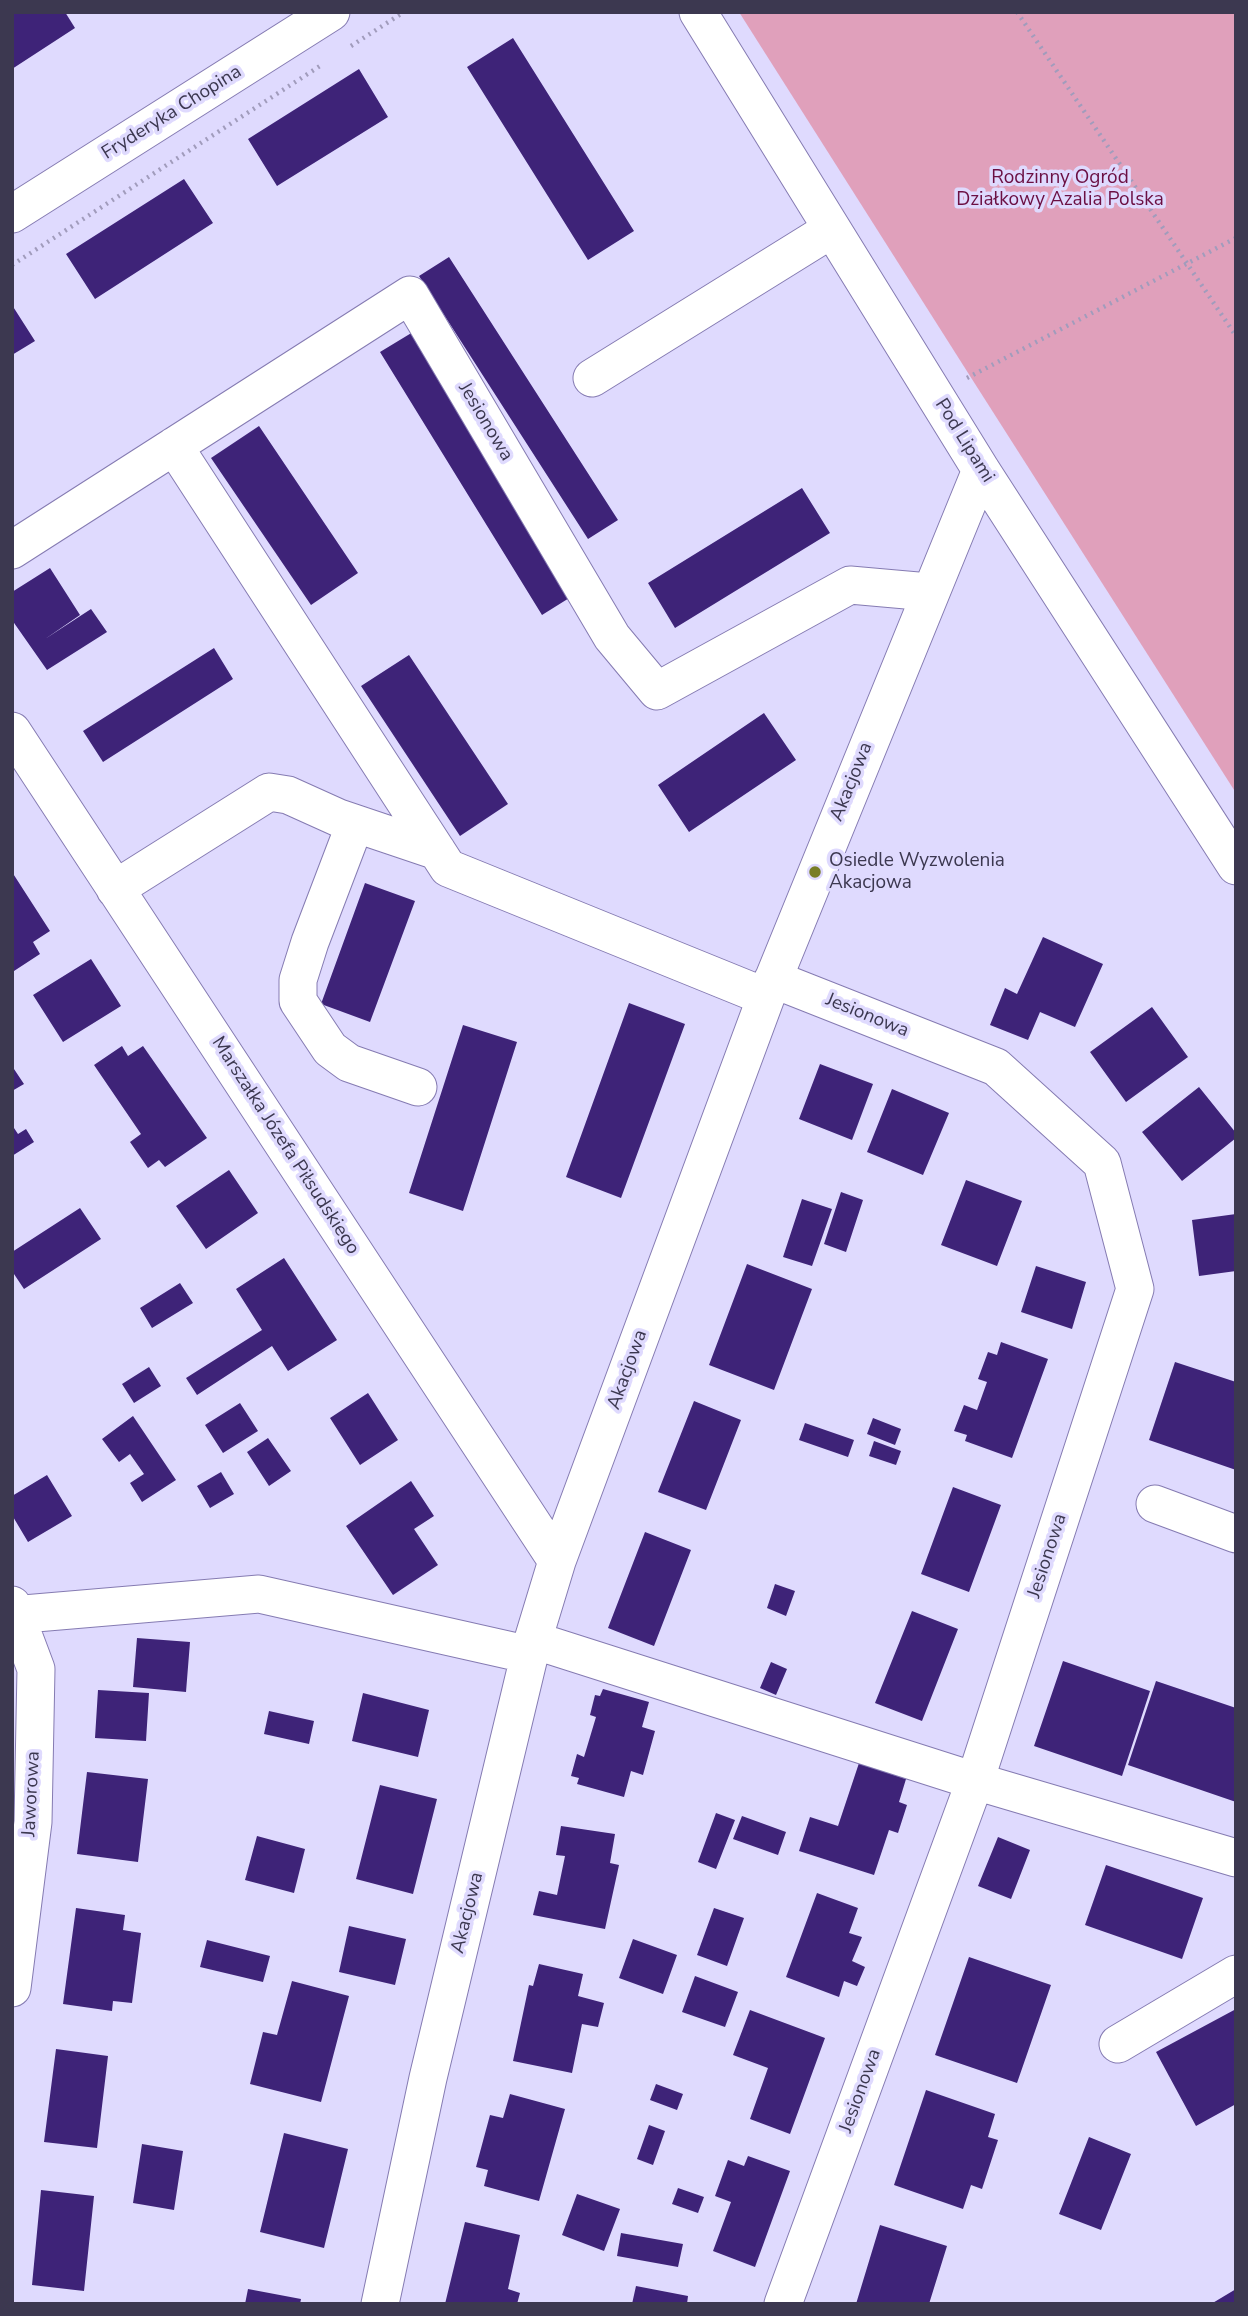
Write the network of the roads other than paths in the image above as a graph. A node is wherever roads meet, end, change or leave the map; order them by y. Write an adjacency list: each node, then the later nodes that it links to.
1 (331, 12): 3 (street, Fryderyka Chopina)
2 (698, 12): 4 (street, Pod Lipami)
3 (12, 214)
4 (832, 229): 5 (street); 7 (street, Pod Lipami)
5 (592, 378)
6 (174, 446): 8 (street, Jesionowa); 9 (street, Jesionowa); 12 (street)
7 (981, 470): 9 (street, Akacjowa); 13 (street, Pod Lipami)
8 (12, 550)
9 (929, 592): 15 (street, Akacjowa)
10 (12, 731): 14 (street, Marszałka Józefa Piłsudskiego)
11 (355, 824): 12 (street); 14 (street); 16 (street)
12 (437, 851): 15 (street, Jesionowa)
13 (1236, 866)
14 (116, 889): 19 (street, Marszałka Józefa Piłsudskiego)
15 (769, 988): 19 (street, Akacjowa); 22 (street, Jesionowa)
16 (418, 1087)
17 (1155, 1504): 18 (street)
18 (1236, 1534)
19 (558, 1561): 21 (street, Akacjowa)
20 (14, 1611): 21 (street); 25 (street, Jaworowa)
21 (532, 1648): 22 (street); 27 (street, Akacjowa)
22 (975, 1781): 23 (street); 28 (street, Jesionowa)
23 (1236, 1858)
24 (1236, 1974): 26 (street)
25 (12, 1988)
26 (1118, 2045)
27 (380, 2304)
28 (783, 2304)

